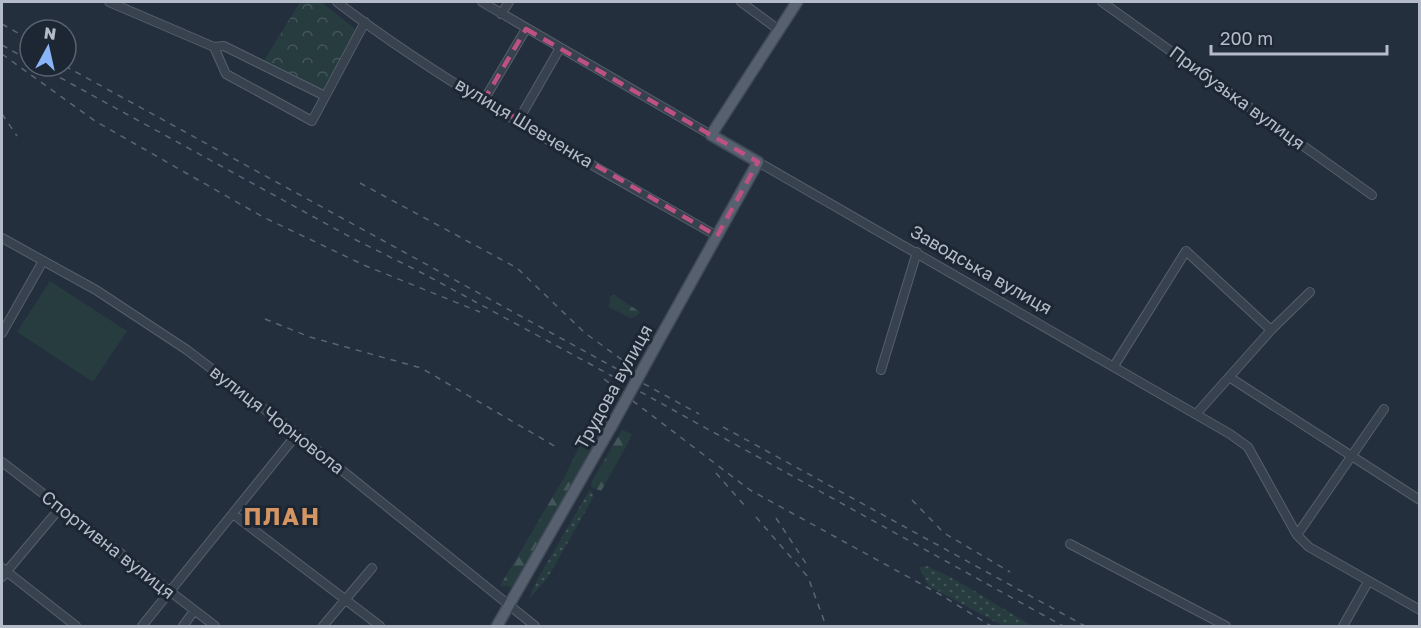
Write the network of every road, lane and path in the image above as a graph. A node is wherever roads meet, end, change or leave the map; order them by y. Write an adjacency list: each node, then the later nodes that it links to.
1 (109, 2): 8 (street)
2 (337, 2): 10 (street, вулиця Шевченка)
3 (483, 2): 9 (street, Заводська вулиця)
4 (509, 2): 9 (street)
5 (741, 2): 12 (street)
6 (797, 2): 12 (main road)
7 (1102, 2): 20 (street, Прибузька вулиця)
8 (122, 4): 13 (street)
9 (501, 14): 11 (street, Заводська вулиця)
10 (365, 22): 15 (street); 16 (street, вулиця Шевченка)
11 (526, 28): 14 (street, Заводська вулиця); 16 (street)
12 (778, 30): 18 (main road)
13 (214, 47): 15 (street); 15 (street)
14 (560, 48): 17 (street); 18 (street, Заводська вулиця)
15 (325, 96)
16 (484, 100): 17 (street, вулиця Шевченка)
17 (518, 121): 21 (street, вулиця Шевченка)
18 (711, 135): 19 (main road, Заводська вулиця)
19 (758, 162): 21 (main road, Трудова вулиця); 23 (street, Заводська вулиця)
20 (1372, 195)
21 (717, 236): 46 (main road, Трудова вулиця, bridge)
22 (2, 238): 24 (street, вулиця Чорновола)
23 (917, 252): 28 (street, Заводська вулиця); 29 (street)
24 (43, 261): 27 (street); 33 (street, вулиця Чорновола)
25 (1310, 292): 26 (street)
26 (1271, 330): 28 (street); 30 (street)
27 (2, 333)
28 (1114, 366): 32 (street, Заводська вулиця)
29 (881, 370)
30 (1229, 378): 32 (street); 34 (street)
31 (1384, 409): 34 (street)
32 (1197, 413): 39 (street, Заводська вулиця)
33 (297, 434): 38 (street); 46 (street, вулиця Чорновола)
34 (1350, 456): 36 (street); 39 (street)
35 (2, 462): 37 (street, Спортивна вулиця)
36 (1419, 500)
37 (60, 508): 42 (street); 44 (street, Спортивна вулиця)
38 (233, 514): 44 (street); 45 (street)
39 (1297, 535): 43 (street, Заводська вулиця)
40 (1070, 543): 57 (street)
41 (372, 568): 45 (street)
42 (3, 572): 49 (street)
43 (1368, 582): 47 (street, Заводська вулиця); 58 (street)
44 (170, 593): 48 (street, Спортивна вулиця); 50 (street)
45 (347, 600): 53 (street); 54 (street)
46 (510, 606): 55 (main road, Трудова вулиця); 56 (street, вулиця Чорновола)
47 (1419, 610)
48 (194, 611): 51 (street); 52 (street, Спортивна вулиця)
49 (76, 627)
50 (142, 627)
51 (183, 627)
52 (215, 627)
53 (323, 627)
54 (380, 627)
55 (497, 627)
56 (535, 627)
57 (1226, 627)
58 (1343, 627)

